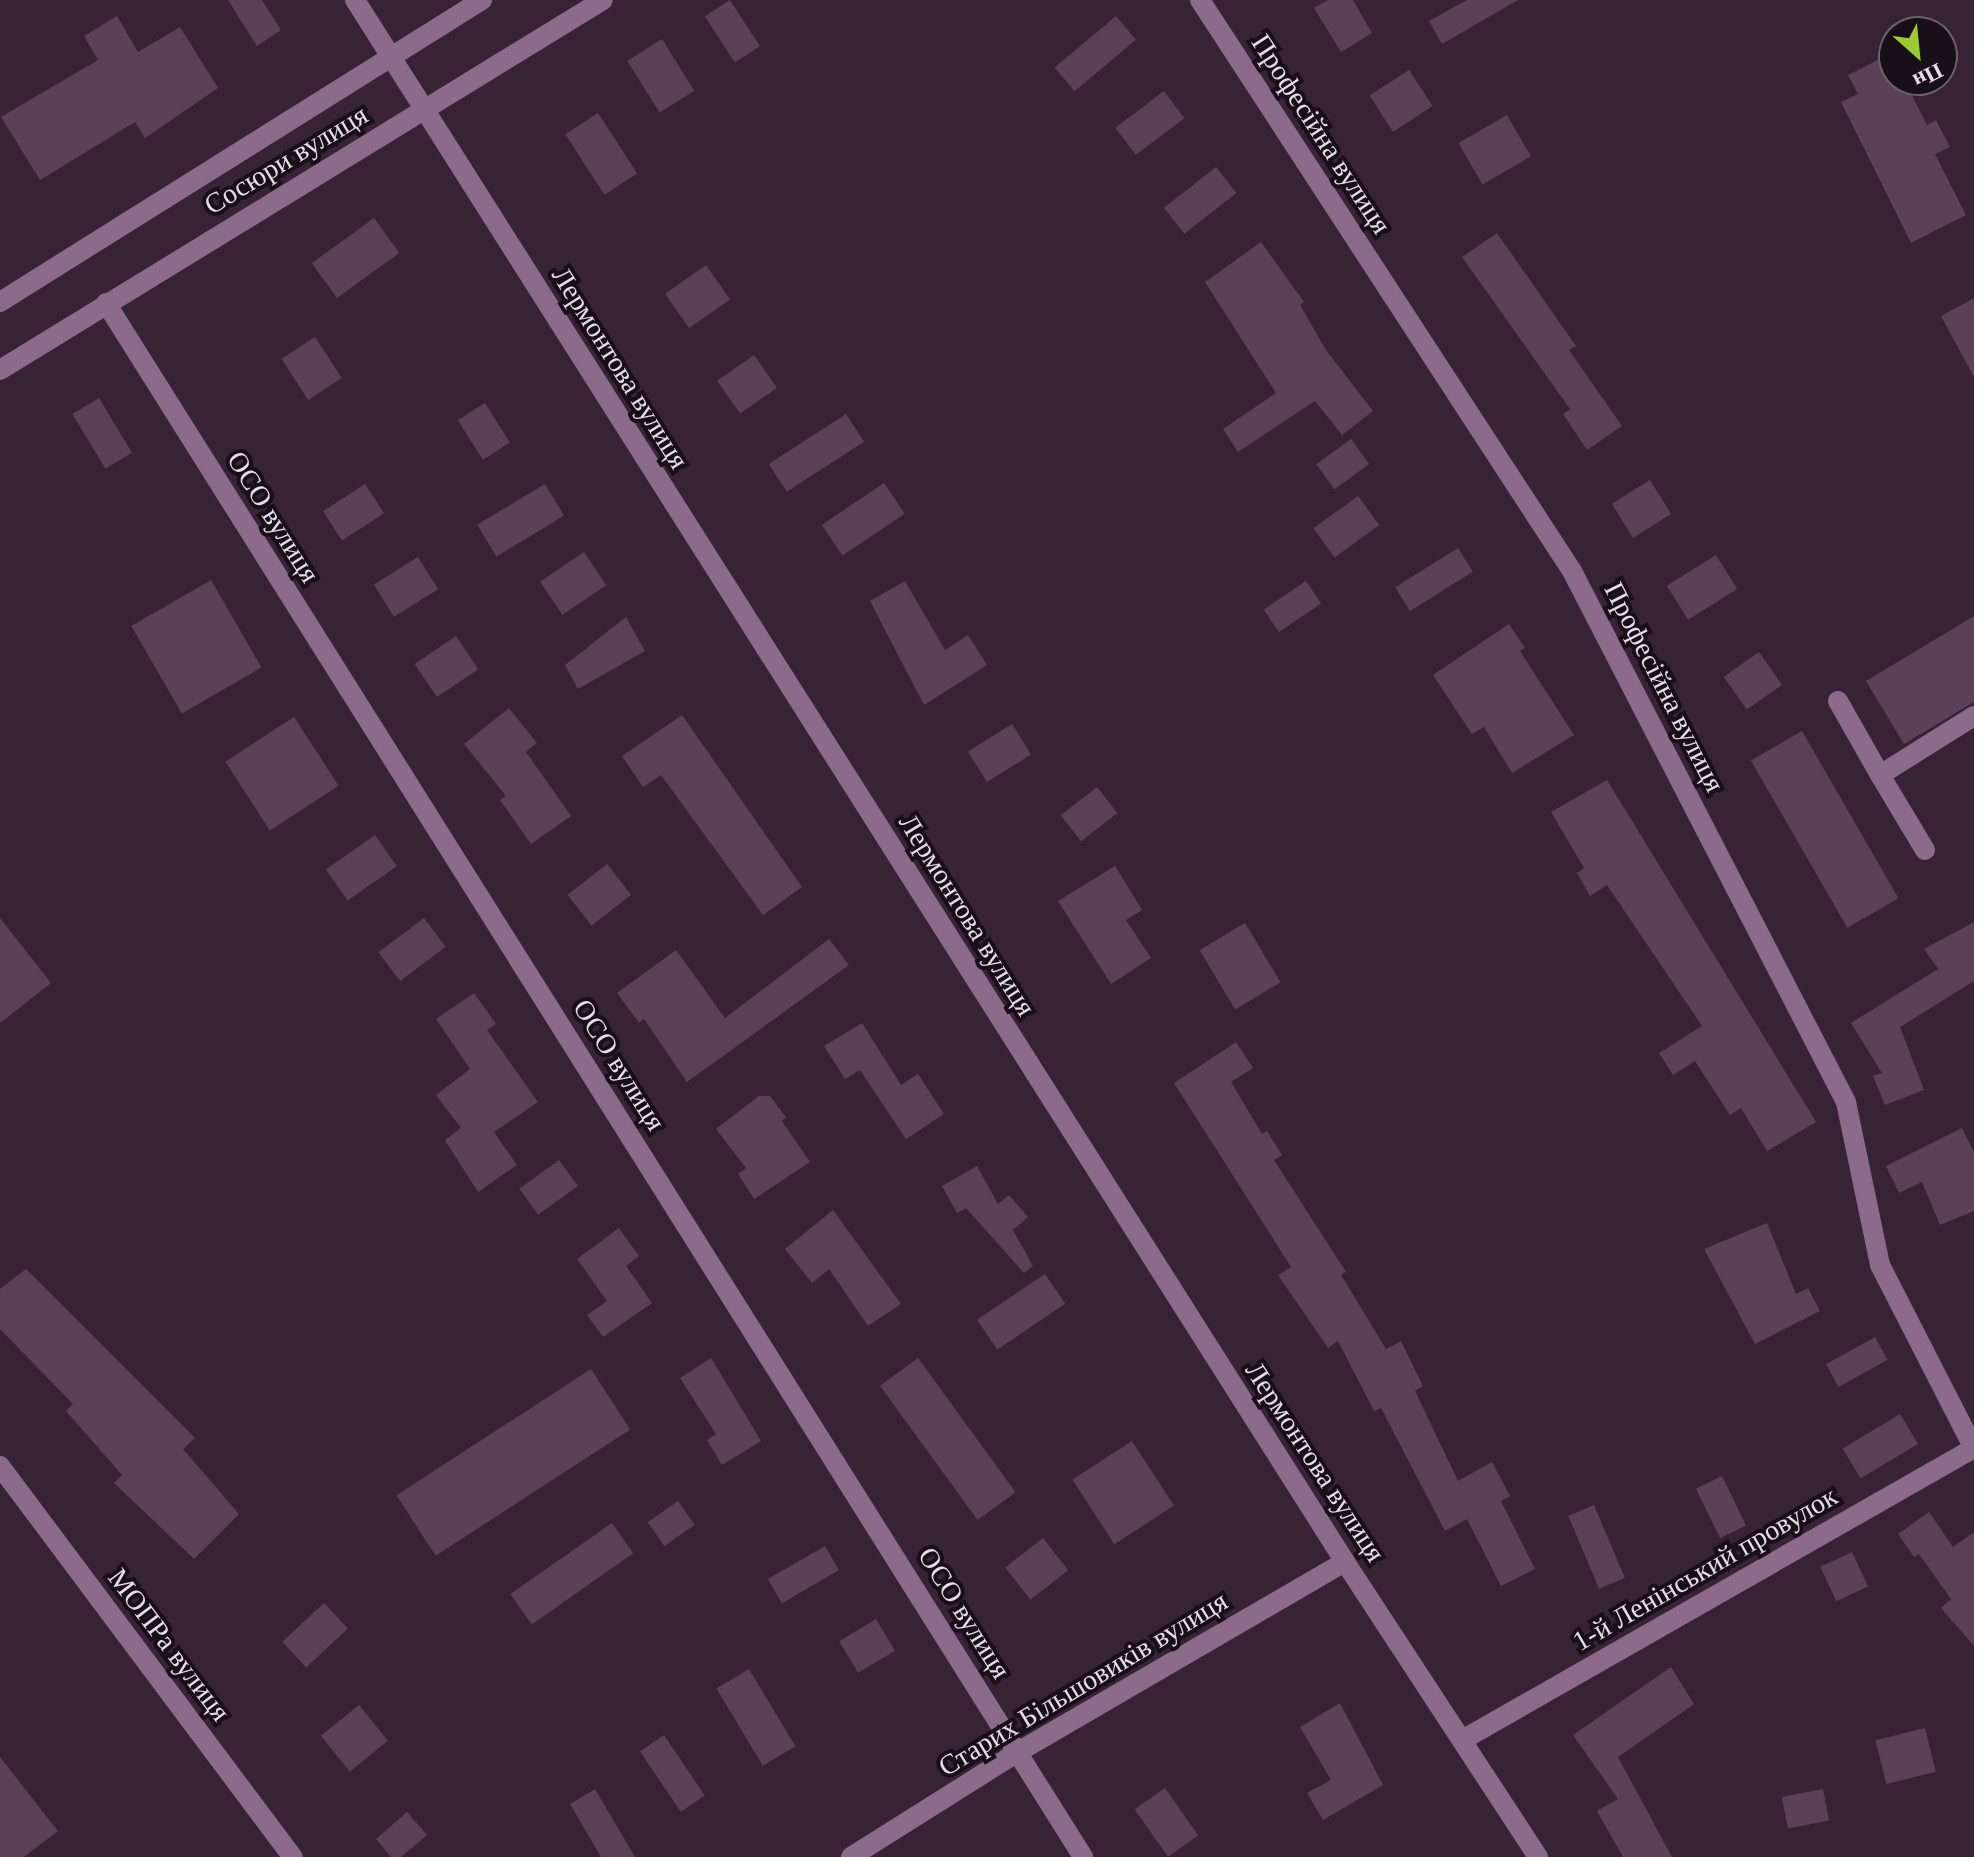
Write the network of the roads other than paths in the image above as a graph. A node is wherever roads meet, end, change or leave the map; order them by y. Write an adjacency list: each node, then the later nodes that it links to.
1 (355, 0): 5 (street, Лермонтова вулиця)
2 (482, 0): 5 (street, Сосюри вулиця)
3 (603, 0): 6 (street, Сосюри вулиця)
4 (1200, 0): 14 (street, Професійна вулиця)
5 (389, 55): 6 (street, Лермонтова вулиця); 7 (street, Сосюри вулиця)
6 (423, 110): 8 (street, Сосюри вулиця); 16 (street, Лермонтова вулиця)
7 (0, 302)
8 (106, 303): 9 (street, Сосюри вулиця); 18 (street, ОСО вулиця)
9 (0, 370)
10 (1838, 701): 12 (street)
11 (1974, 716): 12 (street)
12 (1880, 775): 13 (street)
13 (1925, 850)
14 (1974, 1449): 17 (street, 1-й Ленінський провулок)
15 (0, 1466): 19 (street, МОПРа вулиця)
16 (1345, 1562): 17 (street, Лермонтова вулиця); 18 (street, Старих Більшовиків вулиця)
17 (1464, 1739): 22 (street, Лермонтова вулиця)
18 (1018, 1752): 20 (street, Старих Більшовиків вулиця); 21 (street, ОСО вулиця)
19 (293, 1857)
20 (851, 1857)
21 (1083, 1857)
22 (1538, 1857)

